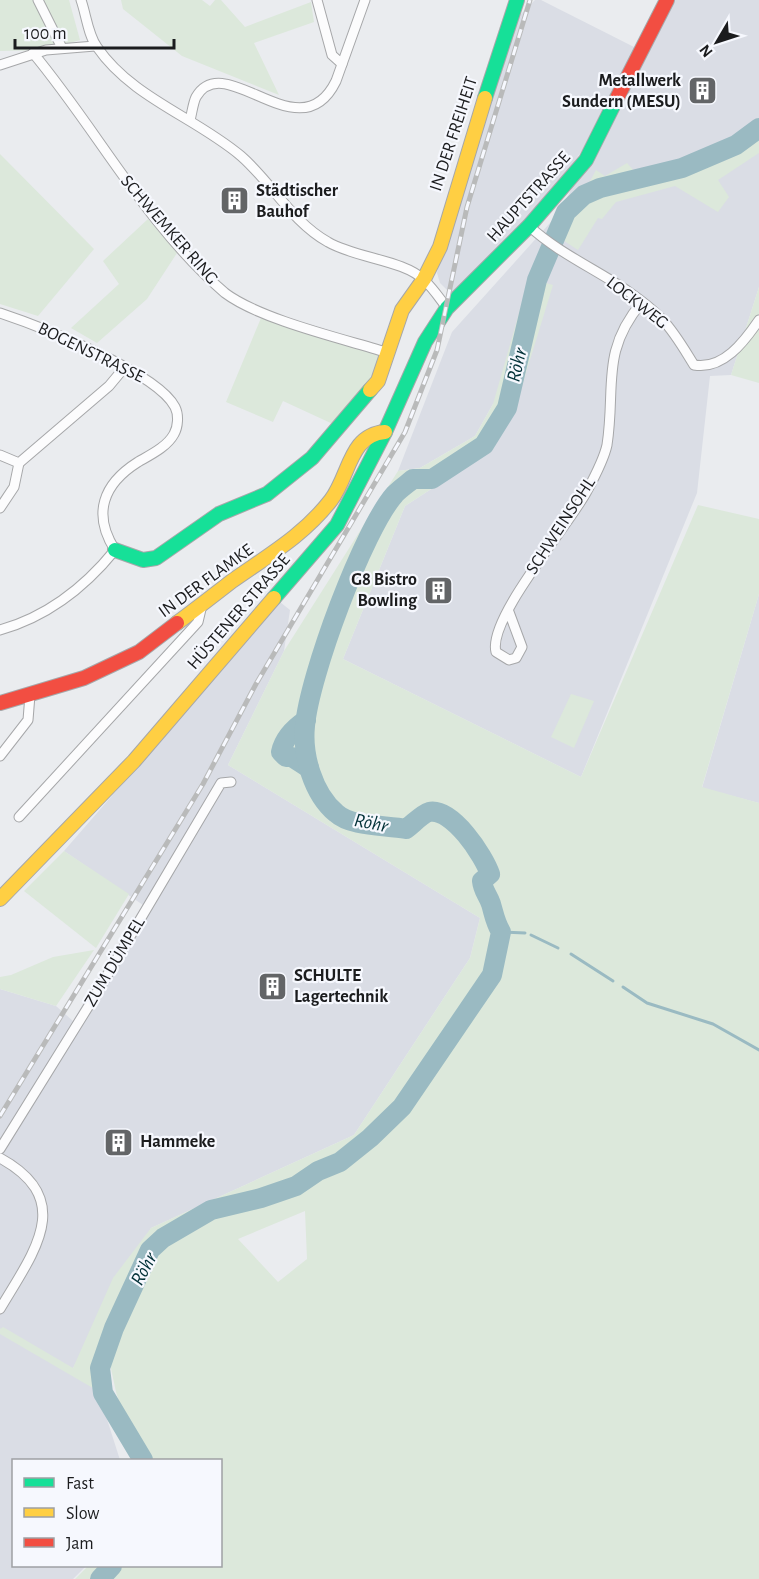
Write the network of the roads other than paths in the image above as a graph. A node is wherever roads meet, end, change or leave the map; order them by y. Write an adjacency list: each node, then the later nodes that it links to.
1 (38, 0): 8 (street)
2 (81, 0): 7 (street)
3 (317, 0): 10 (street)
4 (365, 0): 10 (street)
5 (517, 0): 14 (main road, IN DER FREIHEIT)
6 (667, 0): 13 (main road, HAUPTSTRASSE)
7 (95, 46): 8 (street); 12 (street)
8 (62, 48): 9 (street)
9 (33, 53): 11 (street); 19 (street, SCHWEMKER RING)
10 (342, 64): 12 (street)
11 (0, 65)
12 (190, 120): 14 (street)
13 (529, 226): 15 (street, LOCKWEG); 16 (main road, HAUPTSTRASSE)
14 (424, 279): 16 (street); 19 (main road, IN DER FREIHEIT)
15 (642, 302): 18 (street, LOCKWEG); 27 (street, SCHWEINSOHL)
16 (447, 308): 21 (main road, HÜSTENER STRASSE)
17 (0, 313): 20 (street, BOGENSTRASSE)
18 (759, 321)
19 (389, 353): 25 (main road, IN DER FREIHEIT)
20 (124, 368): 23 (street); 25 (street, BOGENSTRASSE)
21 (386, 432): 26 (main road, IN DER FLAMKE); 34 (main road, HÜSTENER STRASSE)
22 (0, 455): 23 (street)
23 (19, 463): 24 (street)
24 (0, 508)
25 (115, 550): 28 (street)
26 (202, 604): 29 (main road, IN DER FLAMKE); 33 (street)
27 (509, 612): 27 (street, SCHWEINSOHL)
28 (0, 630)
29 (30, 695): 30 (main road, IN DER FLAMKE); 31 (street)
30 (0, 703)
31 (0, 756)
32 (231, 782): 35 (street, ZUM DÜMPEL)
33 (19, 817)
34 (0, 899)
35 (0, 1149)
36 (0, 1158): 37 (street)
37 (0, 1309)

